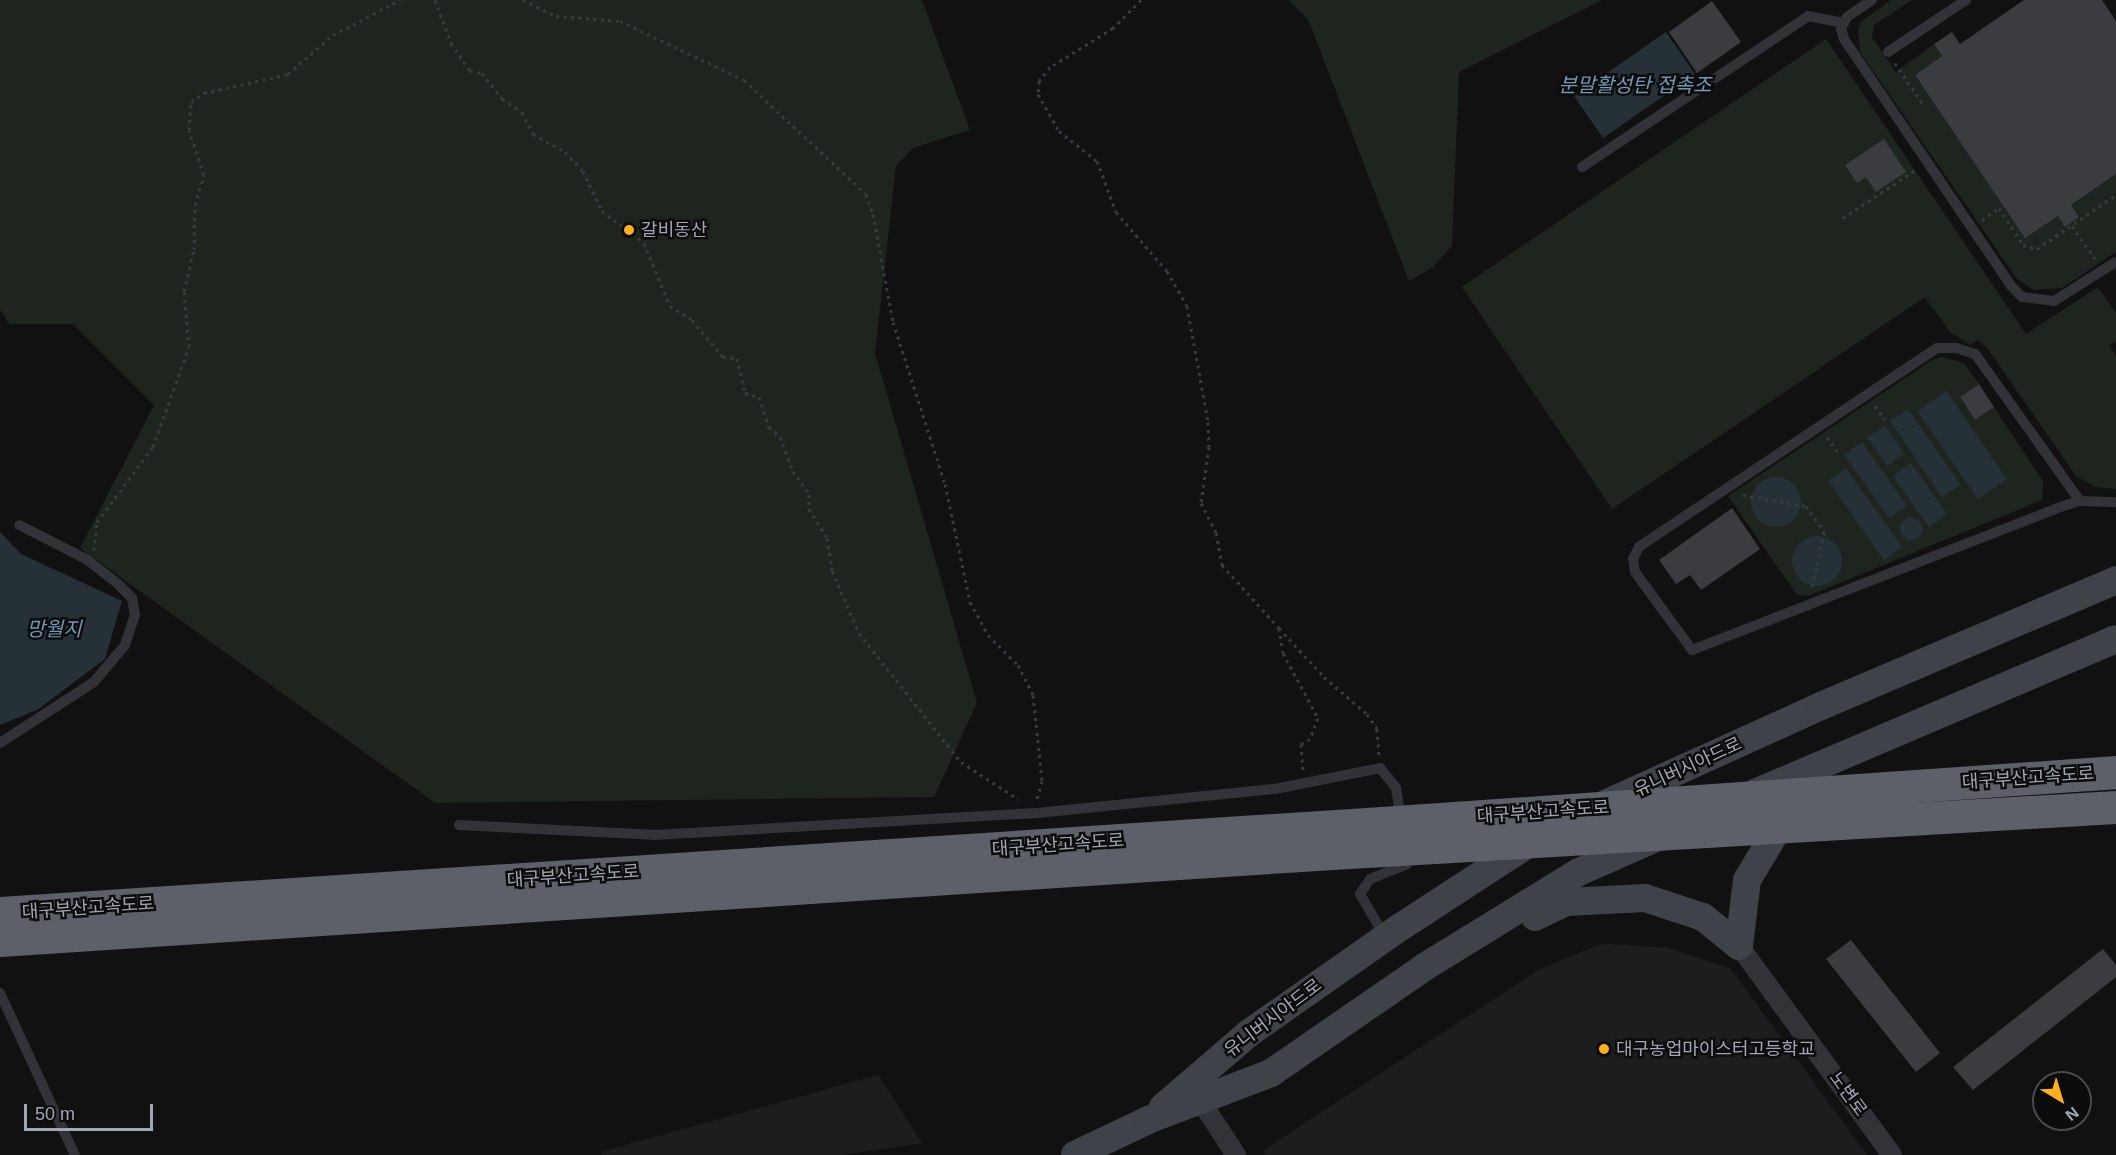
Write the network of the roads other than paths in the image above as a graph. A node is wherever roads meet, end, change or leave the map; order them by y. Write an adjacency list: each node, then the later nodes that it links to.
1 (1872, 0): 3 (lane)
2 (1966, 0): 4 (lane)
3 (1844, 23): 5 (lane); 6 (lane)
4 (1888, 52)
5 (1582, 167)
6 (2116, 262)
7 (2080, 501): 7 (lane); 8 (lane)
8 (2116, 502)
9 (19, 525): 13 (lane)
10 (2116, 580): 19 (main road, 유니버시아드로)
11 (2116, 639): 12 (main road, 유니버시아드로)
12 (1896, 731): 20 (main road); 21 (main road, 유니버시아드로)
13 (0, 743)
14 (2116, 772): 17 (highway, 대구부산고속도로, bridge)
15 (2116, 807): 17 (highway, 대구부산고속도로, bridge)
16 (459, 825): 19 (lane)
17 (836, 874): 18 (highway, 대구부산고속도로)
18 (2, 931)
19 (1385, 938): 24 (main road, 유니버시아드로)
20 (1740, 946): 21 (main road); 28 (street, 노변로)
21 (1426, 966): 23 (main road, 유니버시아드로)
22 (0, 995): 25 (lane)
23 (1200, 1100): 24 (main road, 유니버시아드로); 27 (street)
24 (1148, 1120): 26 (main road, 유니버시아드로)
25 (75, 1155)
26 (1075, 1155)
27 (1236, 1155)
28 (1892, 1155)

